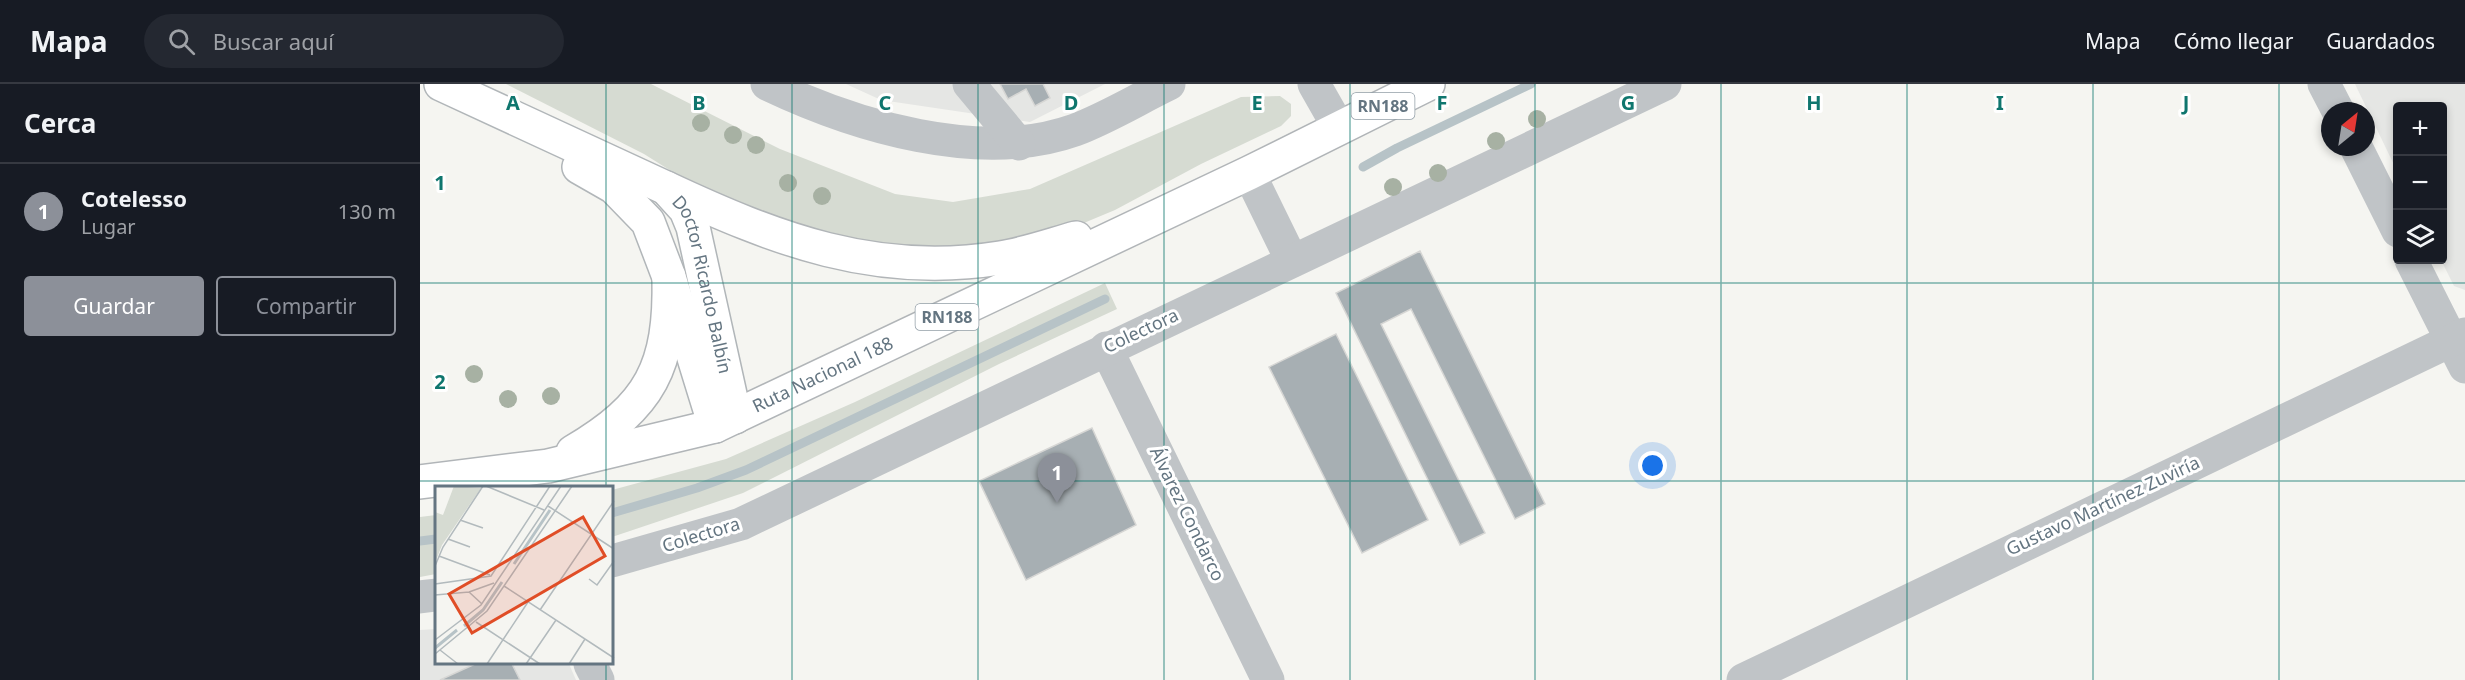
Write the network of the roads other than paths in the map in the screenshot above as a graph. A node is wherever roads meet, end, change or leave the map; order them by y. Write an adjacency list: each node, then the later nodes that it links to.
1 (425, 84): 20 (main road, Doctor Ricardo Balbín)
2 (441, 84): 15 (main road, Doctor Ricardo Balbín)
3 (767, 84): 12 (street)
4 (969, 84): 12 (street)
5 (1169, 84): 12 (street)
6 (1314, 84): 11 (street)
7 (1428, 84): 11 (main road, RN188)
8 (1665, 84): 18 (street, Colectora)
9 (2324, 84): 10 (street)
10 (2333, 102)
11 (1339, 128): 14 (main road, RN188)
12 (1019, 144)
13 (2360, 156): 17 (street)
14 (1249, 173): 16 (main road, RN188); 18 (street)
15 (666, 188): 16 (main road); 23 (main road, Doctor Ricardo Balbín)
16 (1158, 215): 23 (main road, Ruta Nacional 188 / RN188)
17 (2393, 223)
18 (1292, 261): 22 (street, Colectora)
19 (2413, 264): 21 (street)
20 (669, 277): 23 (main road, Doctor Ricardo Balbín); 24 (main road)
21 (2460, 347): 32 (street, Gustavo Martínez Zuviría)
22 (1106, 348): 26 (street, Colectora); 31 (street, Álvarez Condarco)
23 (725, 422): 24 (main road, RN188)
24 (548, 466): 25 (main road, RN188)
25 (420, 482)
26 (614, 560)
27 (435, 595): 28 (street)
28 (420, 597)
29 (591, 665): 30 (street)
30 (598, 680)
31 (1268, 680)
32 (1743, 680)

